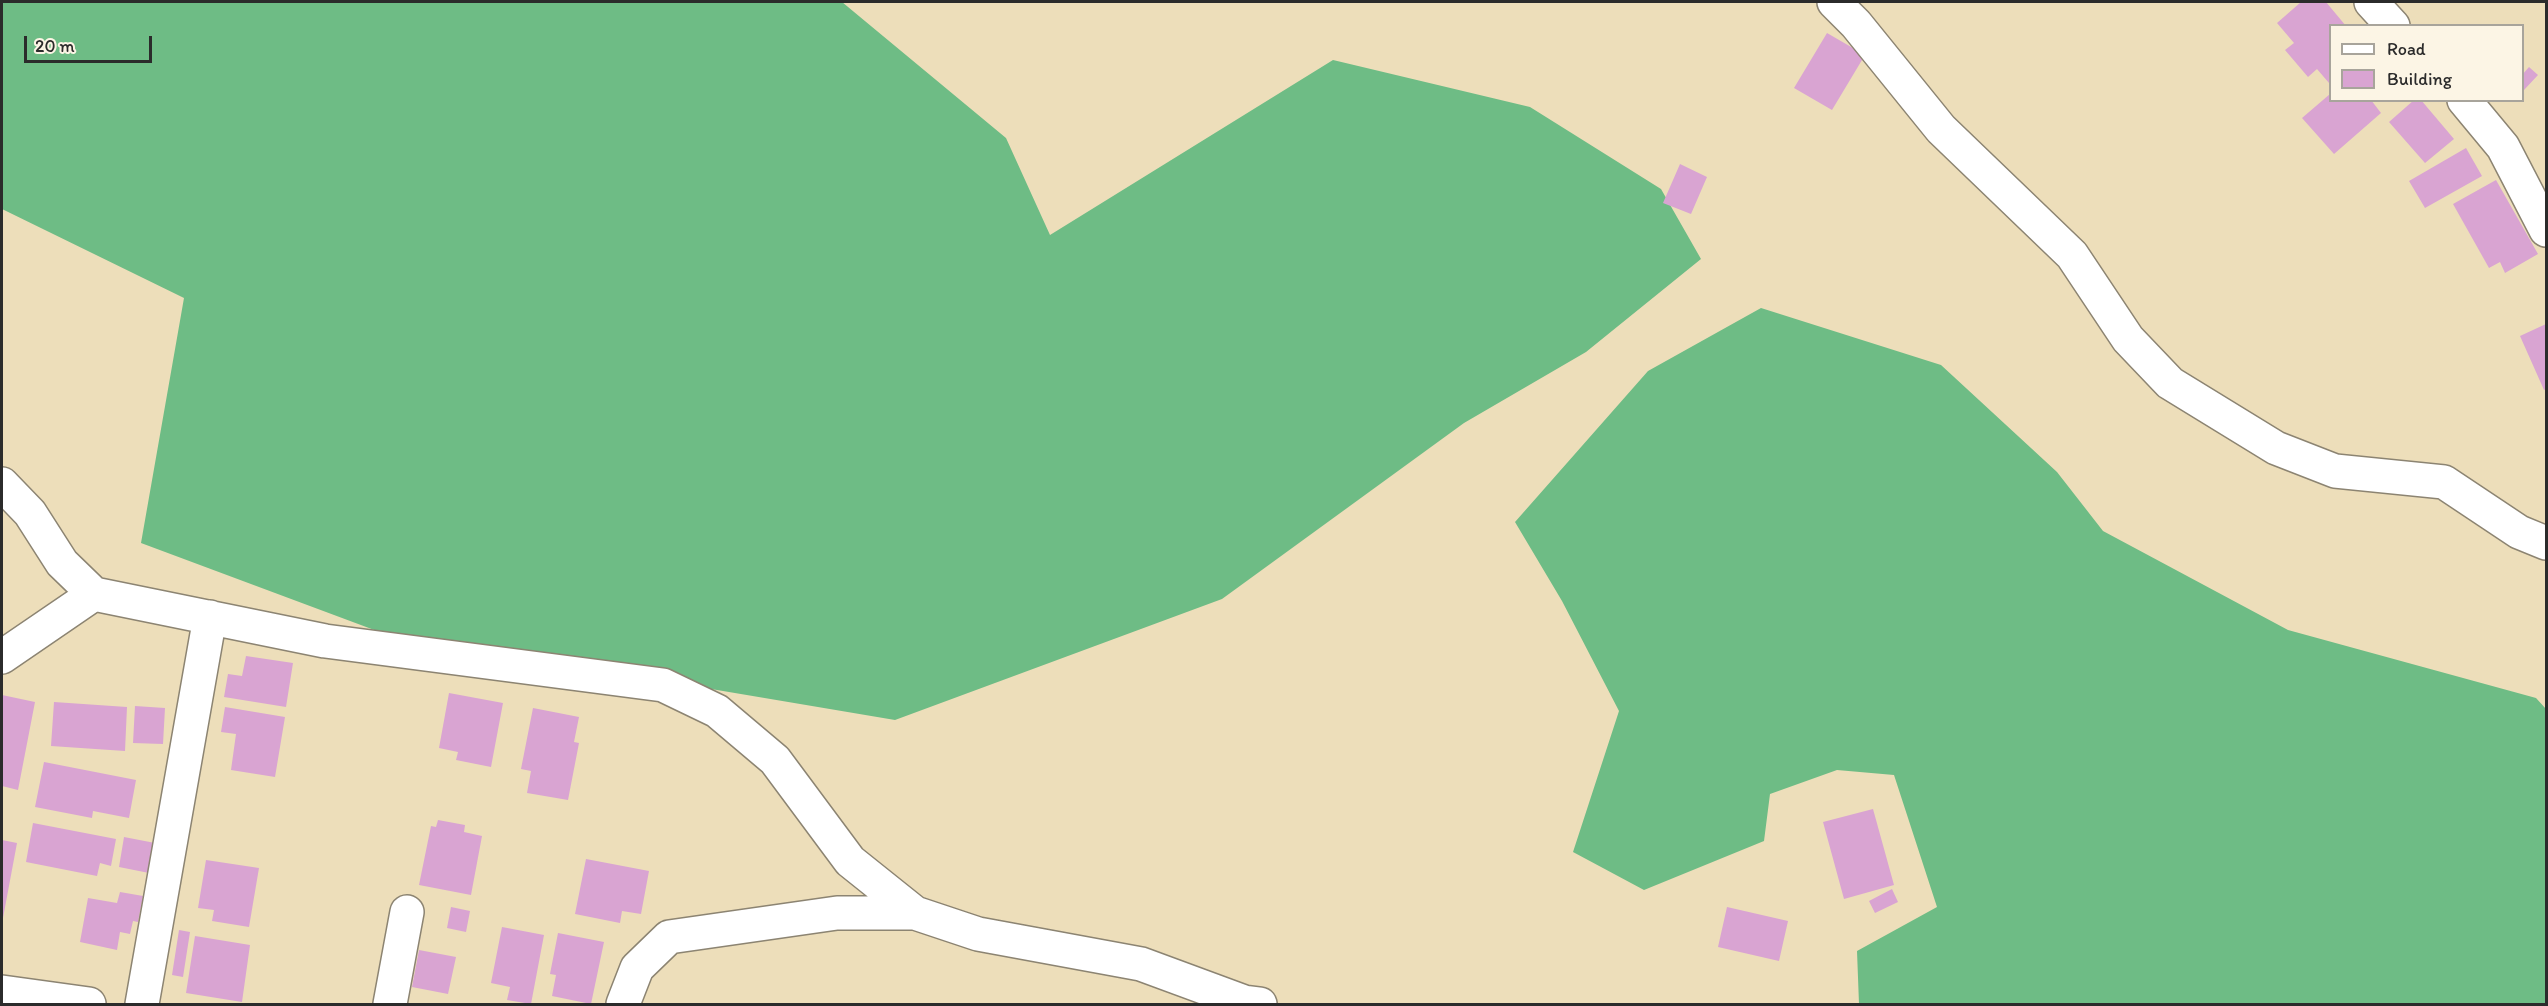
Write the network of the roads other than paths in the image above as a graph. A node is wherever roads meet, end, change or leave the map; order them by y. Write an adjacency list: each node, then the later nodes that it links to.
1 (1834, 2): 7 (street)
2 (2371, 2): 3 (street)
3 (2391, 24)
4 (2466, 102): 5 (street)
5 (2547, 230)
6 (2, 484): 8 (street)
7 (2547, 543)
8 (94, 594): 9 (street); 10 (street)
9 (210, 617): 12 (street); 16 (street)
10 (2, 657)
11 (408, 912): 17 (street)
12 (915, 913): 14 (street); 18 (street)
13 (2, 992): 15 (street)
14 (1195, 994): 19 (street)
15 (89, 1005)
16 (142, 1005)
17 (390, 1005)
18 (623, 1005)
19 (1260, 1005)

